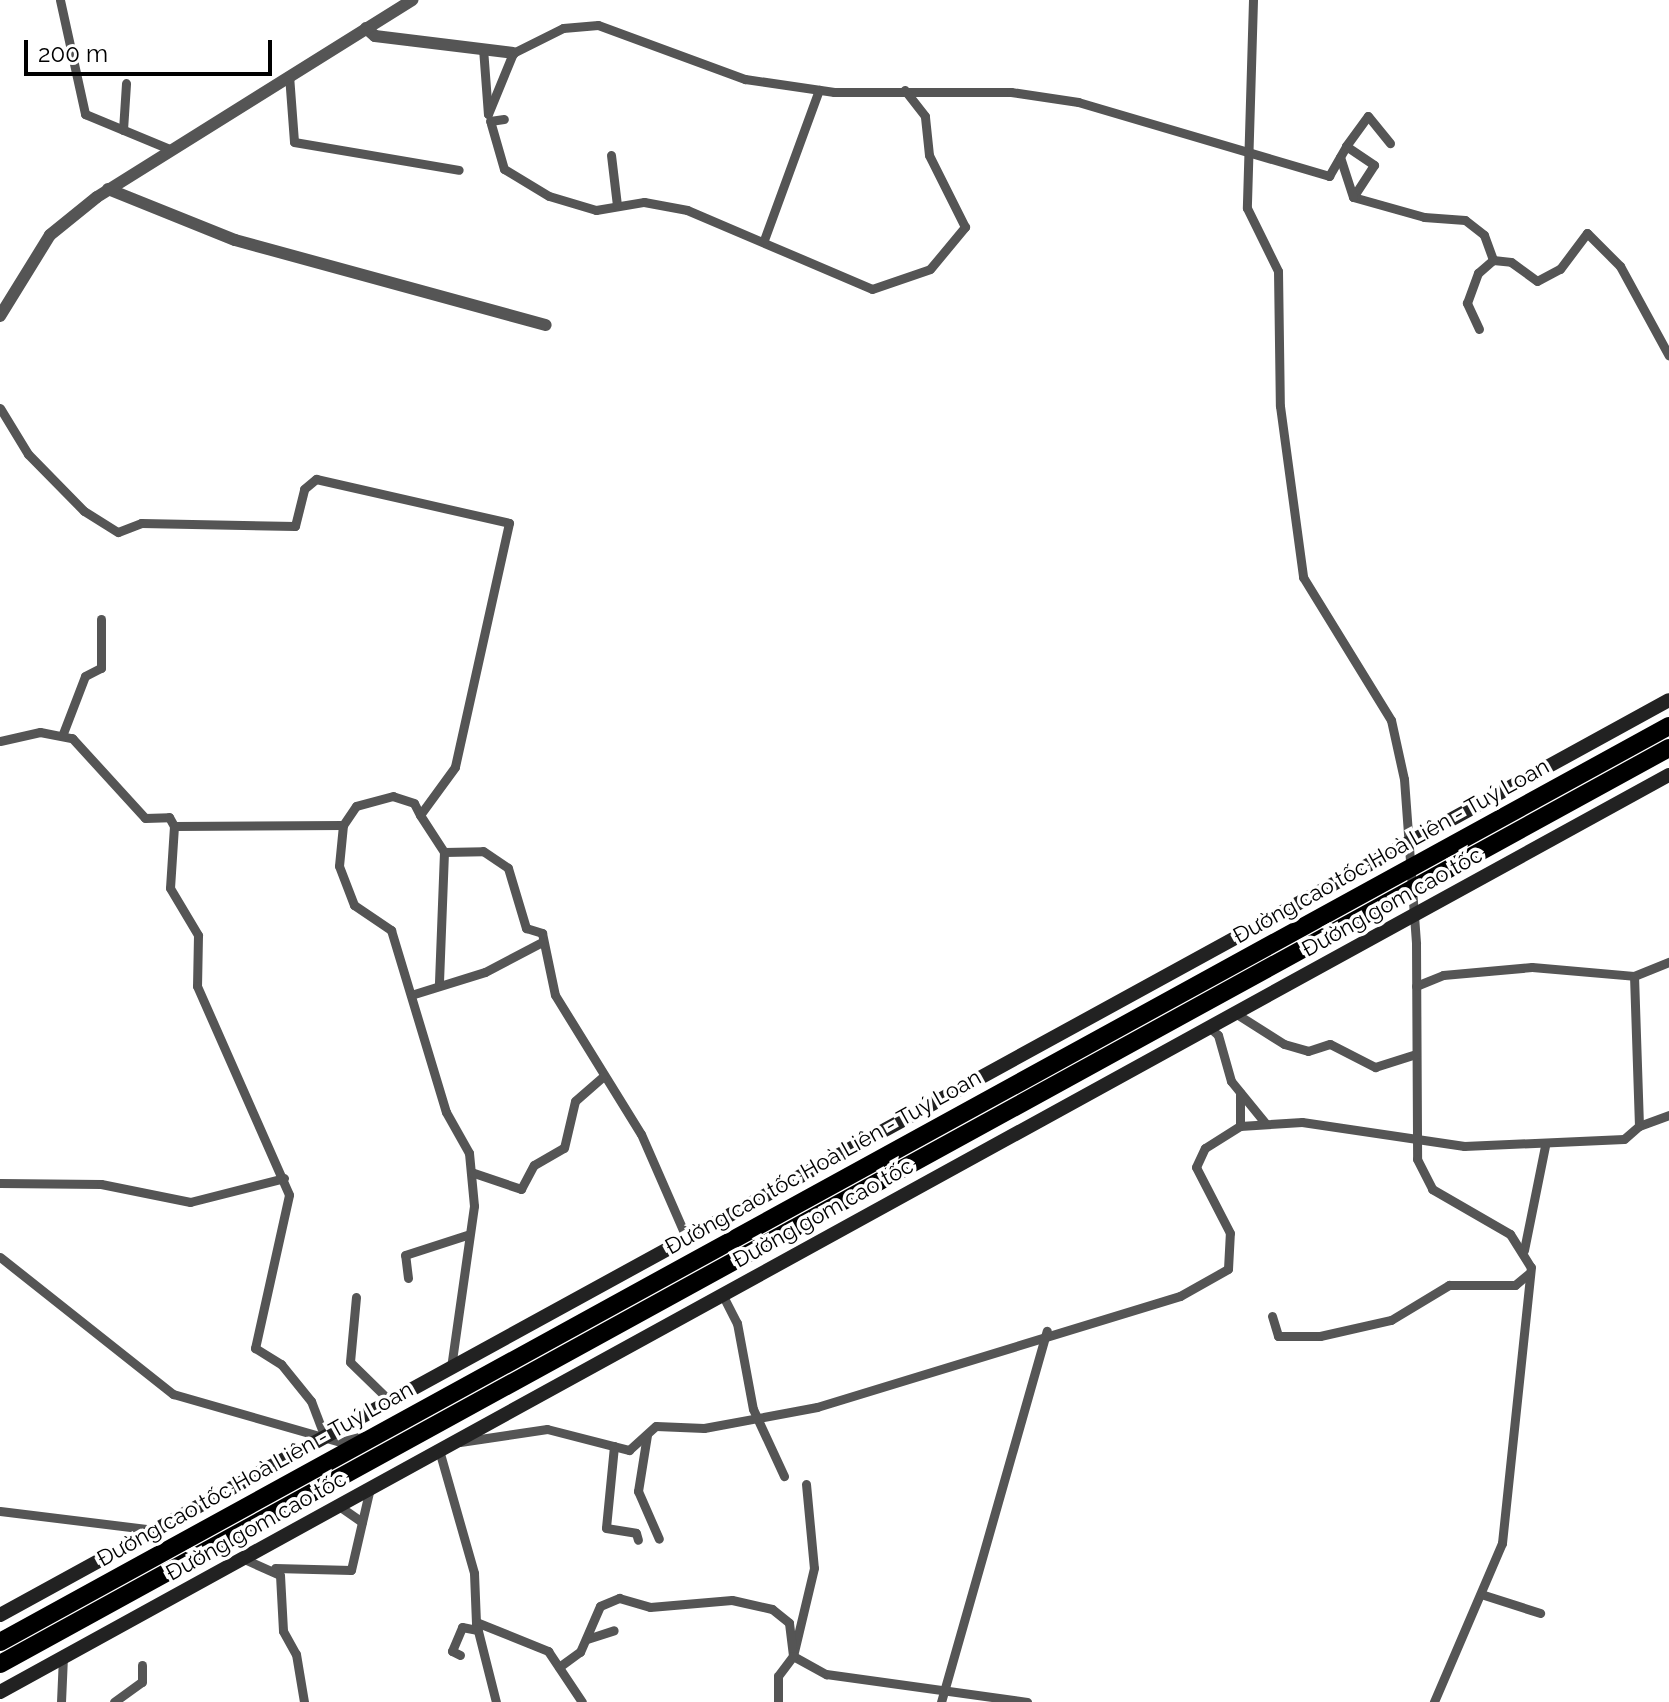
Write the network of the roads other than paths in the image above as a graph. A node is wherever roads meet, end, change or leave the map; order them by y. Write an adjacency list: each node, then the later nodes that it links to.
1 (60, 0): 13 (street)
2 (412, 0): 4 (street)
3 (1253, 0): 18 (street)
4 (366, 28): 5 (street); 7 (street)
5 (483, 48): 6 (street); 11 (street)
6 (513, 53): 9 (street); 11 (street)
7 (289, 75): 16 (street); 20 (street)
8 (126, 83): 13 (street)
9 (819, 90): 10 (street); 24 (street)
10 (905, 90): 18 (street); 24 (street)
11 (489, 119): 12 (street); 23 (street)
12 (504, 119)
13 (123, 130): 16 (street)
14 (1390, 143): 15 (street)
15 (1346, 146): 19 (street); 22 (street)
16 (172, 150): 21 (street)
17 (611, 155): 23 (street)
18 (1250, 155): 19 (street); 46 (street)
19 (1340, 157): 22 (street)
20 (459, 170)
21 (108, 189): 26 (street); 27 (street)
22 (1353, 197): 25 (street)
23 (617, 205): 24 (street)
24 (764, 240)
25 (1493, 260): 28 (street); 29 (street)
26 (1, 312)
27 (546, 325)
28 (1479, 329)
29 (1669, 356)
30 (0, 408): 38 (street)
31 (101, 619): 34 (street)
32 (1669, 700): 63 (main road, Đường gom cao tốc)
33 (1669, 726): 100 (highway, Đường cao tốc Hoà Liên - Tuý Loan)
34 (62, 736): 35 (street); 40 (street)
35 (0, 741)
36 (1669, 748): 104 (highway, Đường cao tốc Hoà Liên - Tuý Loan)
37 (1669, 775): 48 (main road, Đường gom cao tốc)
38 (420, 815): 39 (street); 41 (street)
39 (343, 825): 40 (street); 47 (street)
40 (174, 826): 60 (street)
41 (444, 852): 42 (street); 45 (street)
42 (542, 942): 45 (street); 51 (street)
43 (1669, 962): 44 (street)
44 (1634, 976): 46 (street); 56 (street)
45 (439, 984): 47 (street)
46 (1416, 986): 50 (street)
47 (411, 995): 59 (street)
48 (1235, 1013): 49 (main road, Đường gom cao tốc); 50 (street)
49 (1209, 1027): 52 (street); 68 (main road, Đường gom cao tốc)
50 (1416, 1054): 57 (street)
51 (603, 1077): 59 (street); 63 (street)
52 (1240, 1093): 54 (street); 55 (street)
53 (1669, 1115): 56 (street)
54 (1266, 1124): 55 (street); 57 (street)
55 (1240, 1126): 71 (street)
56 (1639, 1126): 58 (street)
57 (1413, 1137): 58 (street); 64 (street)
58 (1545, 1146): 64 (street)
59 (471, 1172): 62 (street)
60 (284, 1178): 61 (street); 76 (street)
61 (0, 1183)
62 (467, 1235): 67 (street); 72 (street)
63 (686, 1237): 72 (main road, Đường gom cao tốc)
64 (1524, 1250): 66 (street)
65 (0, 1257): 76 (street)
66 (1531, 1267): 70 (street); 94 (street)
67 (408, 1278)
68 (722, 1294): 74 (street); 78 (main road, Đường gom cao tốc)
69 (356, 1297): 73 (street)
70 (1272, 1316)
71 (1047, 1331): 74 (street); 107 (street)
72 (451, 1367): 73 (main road, Đường gom cao tốc)
73 (390, 1401): 76 (main road, Đường gom cao tốc)
74 (758, 1418): 75 (street); 82 (street)
75 (648, 1432): 79 (street); 91 (street)
76 (324, 1435): 77 (street); 89 (main road, Đường gom cao tốc)
77 (365, 1436)
78 (453, 1443): 79 (street); 80 (main road, Đường gom cao tốc)
79 (614, 1446): 90 (street)
80 (439, 1450): 83 (main road, Đường gom cao tốc); 97 (street)
81 (380, 1465): 83 (street)
82 (784, 1476)
83 (386, 1480): 85 (main road, Đường gom cao tốc)
84 (806, 1484): 102 (street)
85 (370, 1488): 86 (main road, Đường gom cao tốc); 88 (street)
86 (339, 1506): 88 (street); 92 (main road, Đường gom cao tốc)
87 (0, 1511): 89 (street)
88 (362, 1522): 93 (street)
89 (155, 1530): 96 (main road, Đường gom cao tốc)
90 (636, 1532)
91 (659, 1539)
92 (242, 1559): 93 (street); 103 (main road, Đường gom cao tốc)
93 (275, 1568): 111 (street)
94 (1484, 1595): 95 (street); 117 (street)
95 (1540, 1613)
96 (0, 1615)
97 (477, 1626): 101 (street); 106 (street); 112 (street)
98 (614, 1630): 99 (street)
99 (587, 1639): 102 (street); 106 (street)
100 (0, 1642)
101 (460, 1655)
102 (793, 1656): 107 (street); 114 (street)
103 (63, 1657): 108 (main road, Đường gom cao tốc); 109 (street)
104 (0, 1664)
105 (142, 1665): 110 (street)
106 (559, 1667): 113 (street)
107 (946, 1688): 115 (street); 116 (street)
108 (0, 1692)
109 (61, 1702)
110 (114, 1702)
111 (304, 1702)
112 (496, 1702)
113 (582, 1702)
114 (778, 1702)
115 (941, 1702)
116 (1027, 1702)
117 (1434, 1702)

